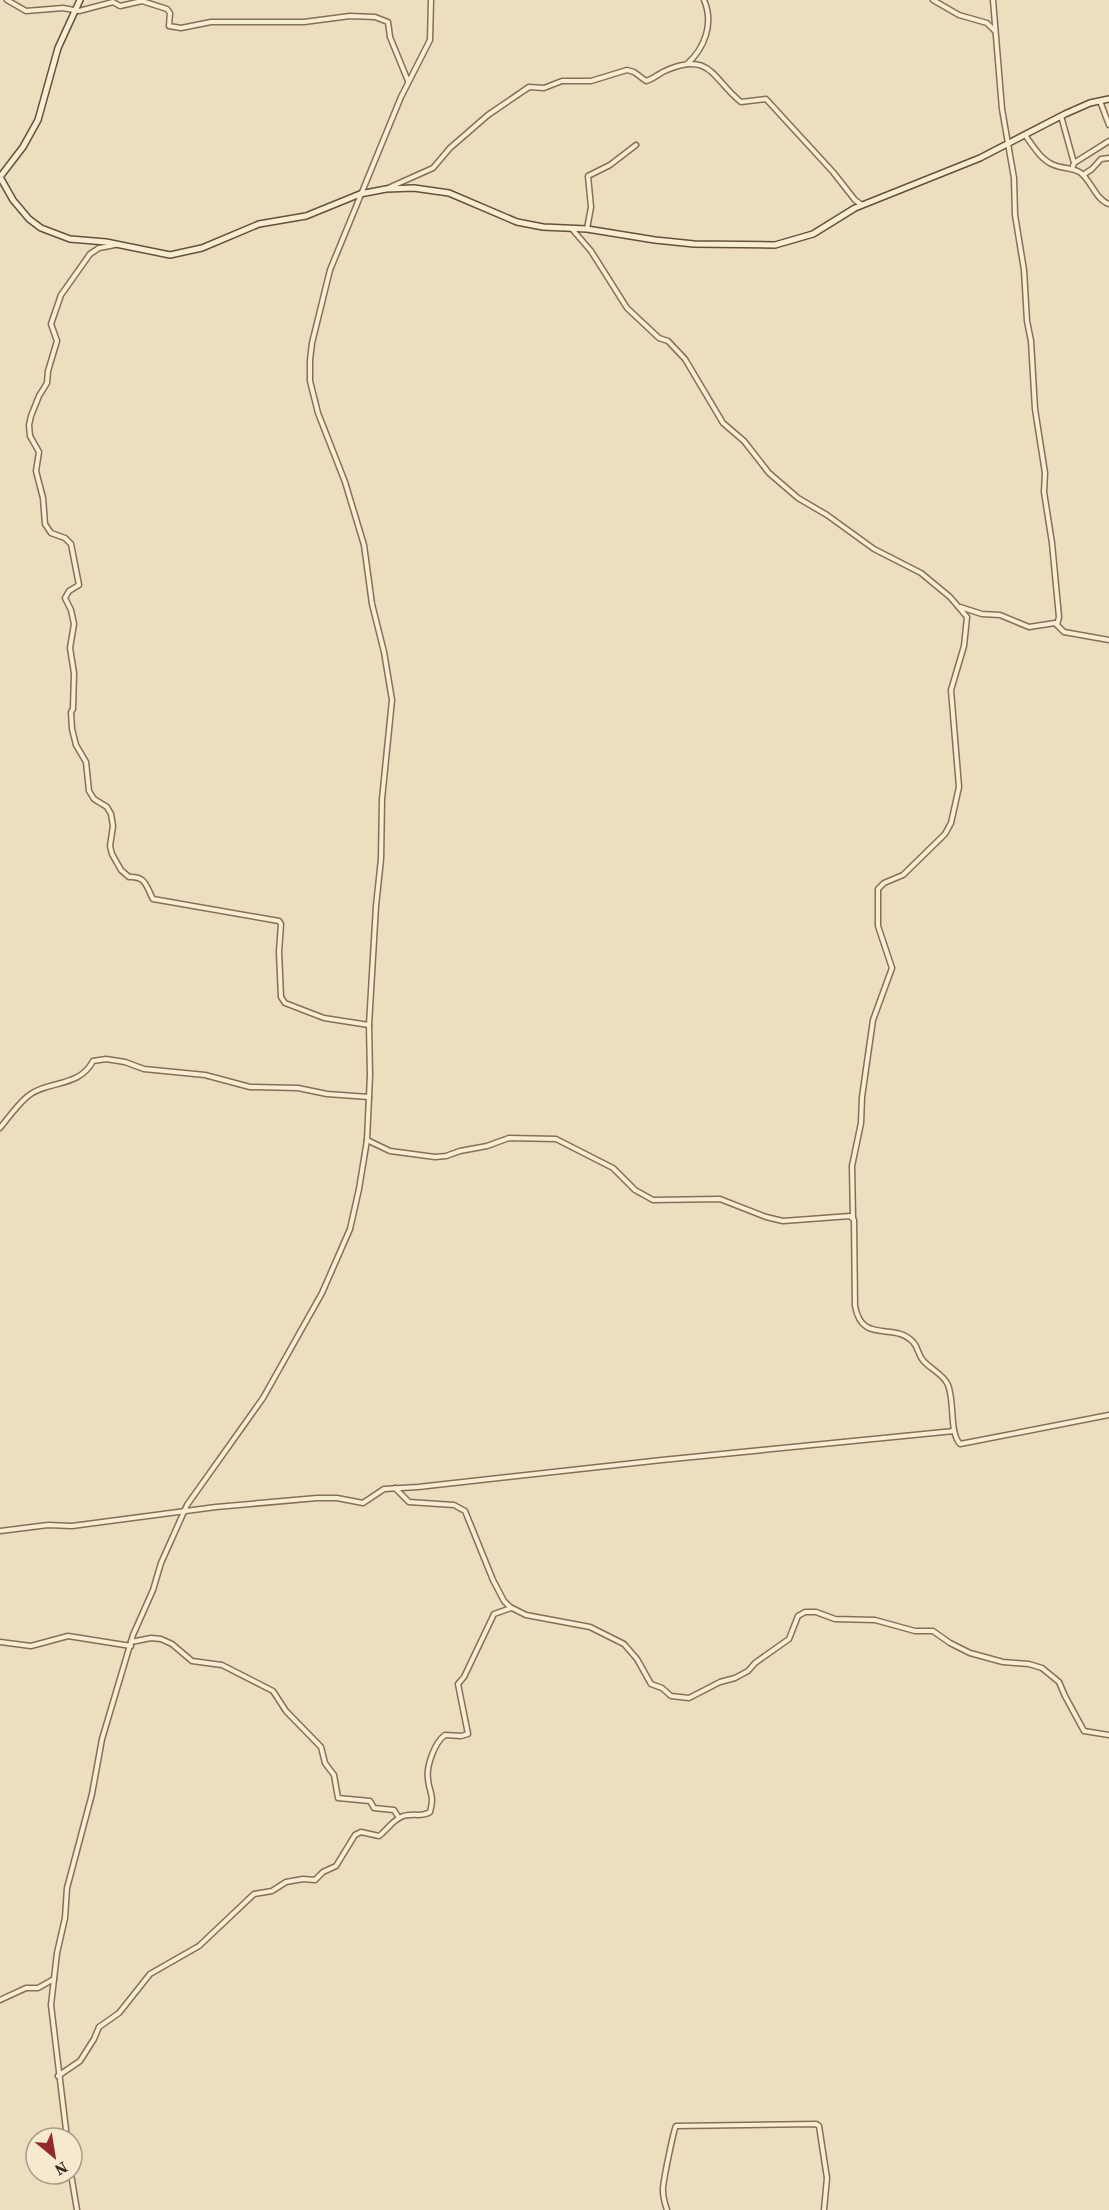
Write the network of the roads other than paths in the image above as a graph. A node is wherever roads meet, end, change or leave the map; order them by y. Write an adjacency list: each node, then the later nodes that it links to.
1 (7, 0): 7 (street)
2 (80, 0): 7 (street)
3 (431, 0): 10 (street)
4 (704, 0): 9 (street)
5 (933, 0): 8 (street)
6 (993, 0): 8 (street)
7 (75, 11): 10 (street); 21 (street)
8 (995, 31): 17 (street)
9 (687, 64): 25 (street); 28 (street)
10 (408, 82): 26 (street)
11 (1109, 99): 12 (street)
12 (1100, 101): 13 (street); 14 (street)
13 (1060, 116): 15 (street); 20 (street)
14 (1109, 125)
15 (1025, 135): 17 (street); 22 (street)
16 (1109, 141): 20 (street)
17 (1008, 144): 28 (street); 33 (street)
18 (636, 145): 30 (street)
19 (1109, 158): 23 (street)
20 (1074, 163): 22 (street)
21 (3, 168): 24 (street)
22 (1072, 169): 23 (street)
23 (1083, 175): 27 (street)
24 (0, 177): 31 (street)
25 (386, 189): 26 (street); 29 (street)
26 (360, 194): 31 (street); 35 (street)
27 (1109, 204)
28 (862, 205): 30 (street)
29 (572, 229): 30 (street); 32 (street)
30 (587, 229)
31 (119, 244): 35 (street)
32 (959, 607): 33 (street); 39 (street)
33 (1057, 625): 34 (street)
34 (1109, 640)
35 (369, 1025): 36 (street)
36 (369, 1097): 37 (street); 38 (street)
37 (0, 1128)
38 (367, 1140): 39 (street); 43 (street)
39 (852, 1218): 41 (street)
40 (1109, 1415): 41 (street)
41 (954, 1431): 42 (street)
42 (395, 1488): 43 (street); 45 (street)
43 (183, 1512): 44 (street); 47 (street)
44 (0, 1531)
45 (511, 1608): 48 (street); 49 (street)
46 (0, 1642): 47 (street)
47 (131, 1644): 49 (street); 50 (street)
48 (1109, 1736)
49 (399, 1818): 52 (street)
50 (54, 1979): 51 (street); 52 (street)
51 (0, 2000)
52 (58, 2076): 53 (street)
53 (65, 2126)
54 (73, 2186): 55 (street)
55 (77, 2210)
56 (667, 2210): 57 (street)
57 (824, 2210)

